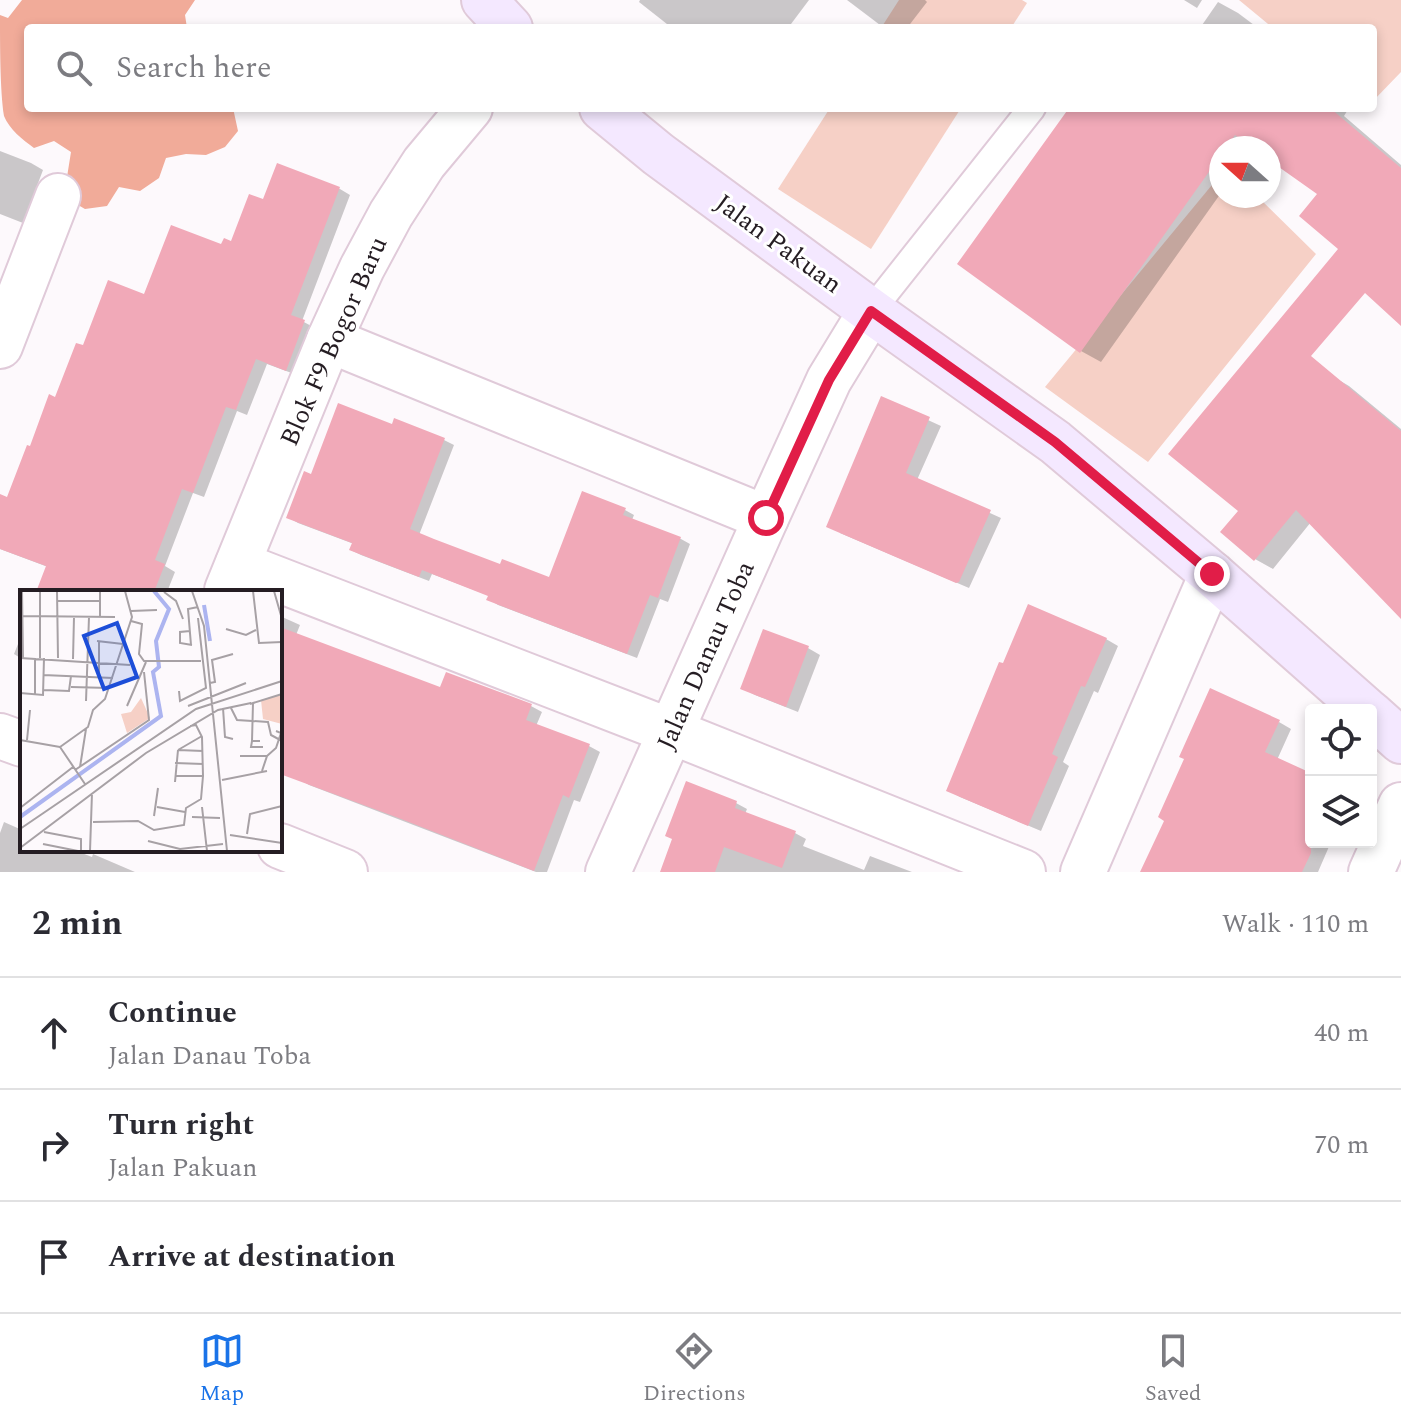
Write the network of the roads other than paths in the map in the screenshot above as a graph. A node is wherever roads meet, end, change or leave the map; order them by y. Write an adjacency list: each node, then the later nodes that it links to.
1 (484, 0): 2 (street)
2 (506, 24)
3 (467, 112): 8 (street, Blok F9 Bogor Baru)
4 (607, 112): 7 (street, Jalan Pakuan)
5 (1029, 112): 7 (lane)
6 (58, 196): 9 (street)
7 (871, 311): 10 (street, Jalan Danau Toba); 11 (street, Jalan Pakuan)
8 (329, 340): 10 (street); 12 (street, Blok F9 Bogor Baru)
9 (0, 346)
10 (766, 518): 17 (street, Jalan Danau Toba)
11 (1212, 574): 15 (street, Jalan Pakuan); 26 (street)
12 (232, 578): 13 (street)
13 (266, 590)
14 (282, 595): 17 (street)
15 (1359, 704)
16 (1377, 719): 19 (street)
17 (670, 731): 24 (street, Jalan Danau Toba); 25 (street)
18 (0, 736): 20 (street)
19 (1401, 741)
20 (20, 743)
21 (1401, 805): 27 (street)
22 (282, 847): 23 (street)
23 (345, 872)
24 (608, 872)
25 (1023, 872)
26 (1083, 872)
27 (1371, 872)

